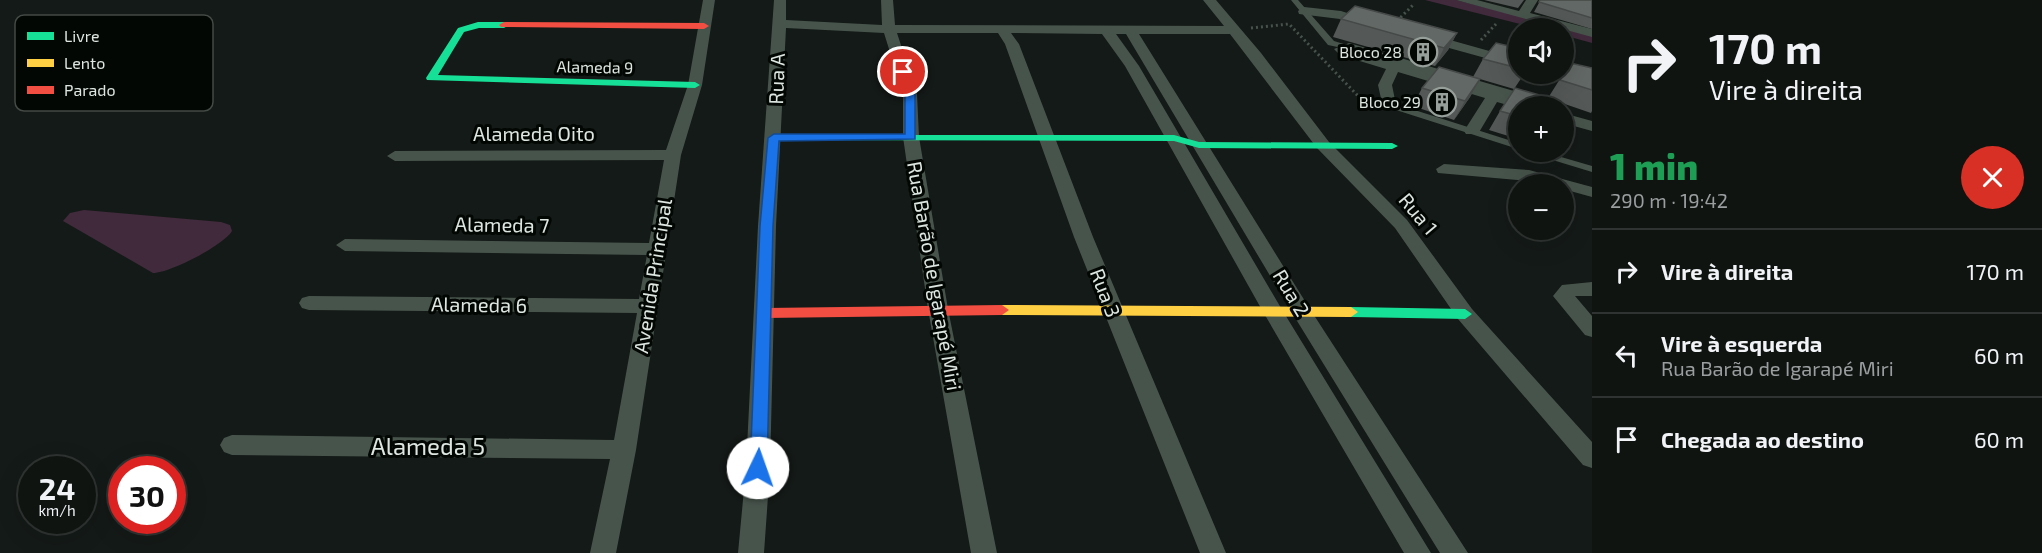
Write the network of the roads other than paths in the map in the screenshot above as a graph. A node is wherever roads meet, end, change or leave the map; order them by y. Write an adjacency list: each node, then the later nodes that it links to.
1 (709, 0): 11 (street, Avenida Principal)
2 (780, 0): 10 (street, Rua A)
3 (887, 0): 13 (street, Rua Barão de Igarapé Miri)
4 (1209, 0): 14 (street, Rua 1)
5 (1294, 0): 8 (lane)
6 (1462, 0): 9 (street)
7 (1532, 0): 9 (street)
8 (1304, 11): 12 (street); 21 (lane)
9 (1522, 15): 19 (street)
10 (778, 24): 13 (street); 39 (street, Rua A)
11 (704, 26): 28 (street, Avenida Principal); 28 (street, Alameda 9)
12 (1390, 28)
13 (889, 29): 15 (street); 38 (street, Rua Barão de Igarapé Miri)
14 (1233, 30): 17 (street); 44 (street, Rua 1)
15 (1003, 31): 16 (street); 40 (street, Rua 3)
16 (1107, 31): 17 (street); 41 (street, Rua 2)
17 (1131, 31): 43 (street, Rua 2)
18 (1410, 33): 23 (street)
19 (1592, 33)
20 (1391, 44): 22 (street)
21 (1344, 47): 22 (street); 25 (street)
22 (1380, 57): 25 (street)
23 (1461, 63): 24 (street); 25 (street); 29 (street)
24 (1508, 63)
25 (1404, 68): 30 (street); 31 (street)
26 (1574, 79): 27 (street)
27 (1592, 84)
28 (695, 85): 46 (street, Avenida Principal)
29 (1529, 96)
30 (1493, 97): 32 (street); 37 (street)
31 (1387, 100): 37 (lane)
32 (1508, 101)
33 (1574, 118): 34 (street)
34 (1592, 119)
35 (1574, 121): 36 (street)
36 (1592, 126)
37 (1472, 131): 42 (lane)
38 (911, 137): 39 (street); 40 (street); 57 (street, Rua Barão de Igarapé Miri)
39 (774, 138): 61 (street, Rua A)
40 (1046, 138): 41 (street); 59 (street, Rua 3)
41 (1174, 138): 43 (street); 58 (street, Rua 2)
42 (1508, 143)
43 (1199, 145): 44 (street); 60 (street, Rua 2)
44 (1323, 145): 45 (street); 62 (street, Rua 1)
45 (1392, 146)
46 (673, 155): 47 (street, Alameda Oito); 53 (street, Avenida Principal)
47 (395, 156)
48 (1571, 162): 50 (lane)
49 (1444, 169): 51 (street)
50 (1592, 169)
51 (1592, 192)
52 (345, 245): 53 (street, Alameda 7)
53 (658, 249): 56 (street, Avenida Principal)
54 (1592, 289): 63 (street)
55 (309, 303): 56 (street, Alameda 6)
56 (649, 306): 65 (street, Avenida Principal)
57 (938, 309): 59 (street); 61 (street); 69 (street, Rua Barão de Igarapé Miri)
58 (1272, 310): 59 (street); 60 (street); 71 (street, Rua 2)
59 (1112, 311): 70 (street, Rua 3)
60 (1301, 311): 62 (street); 72 (street, Rua 2)
61 (765, 313): 68 (street, Rua A)
62 (1465, 314): 66 (street, Rua 1)
63 (1592, 330)
64 (232, 445): 65 (street, Alameda 5)
65 (624, 450): 67 (street, Avenida Principal)
66 (1592, 458)
67 (603, 553)
68 (751, 553)
69 (984, 553)
70 (1213, 553)
71 (1418, 553)
72 (1455, 553)

